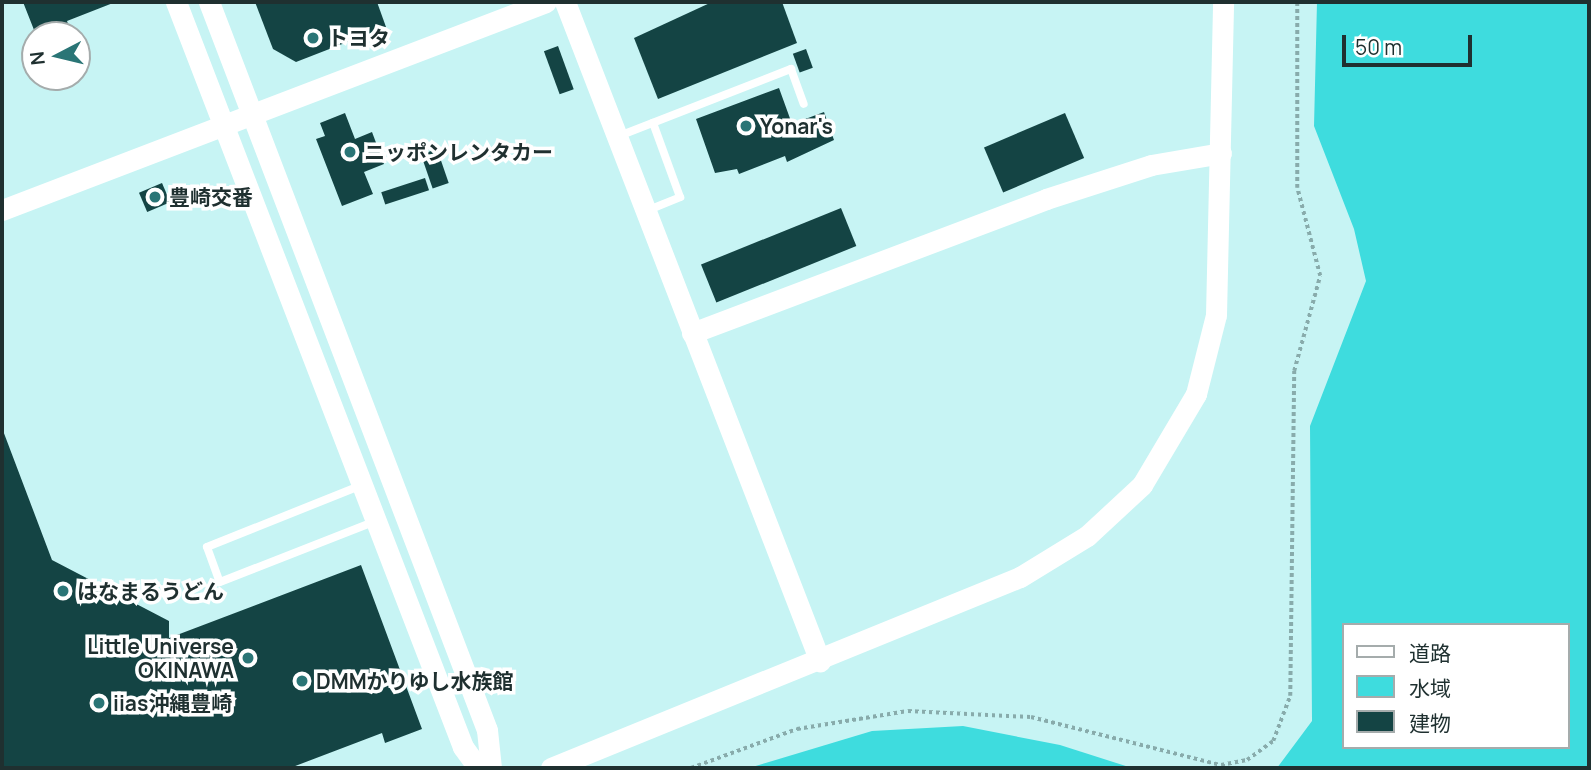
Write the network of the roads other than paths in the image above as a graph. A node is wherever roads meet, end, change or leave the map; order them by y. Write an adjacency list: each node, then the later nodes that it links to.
1 (176, 2): 9 (street)
2 (209, 2): 7 (street)
3 (546, 2): 7 (street)
4 (565, 2): 10 (street)
5 (1223, 2): 11 (street)
6 (804, 104): 8 (lane)
7 (252, 114): 9 (street); 19 (street)
8 (653, 123): 10 (lane); 13 (lane)
9 (223, 126): 12 (street); 15 (street)
10 (617, 137): 13 (street)
11 (1221, 153): 14 (street); 17 (street)
12 (2, 210)
13 (645, 211): 14 (street)
14 (692, 333): 17 (street)
15 (362, 485): 16 (street); 16 (lane)
16 (376, 521): 18 (street)
17 (820, 661): 20 (street)
18 (478, 768)
19 (491, 768)
20 (551, 768)

